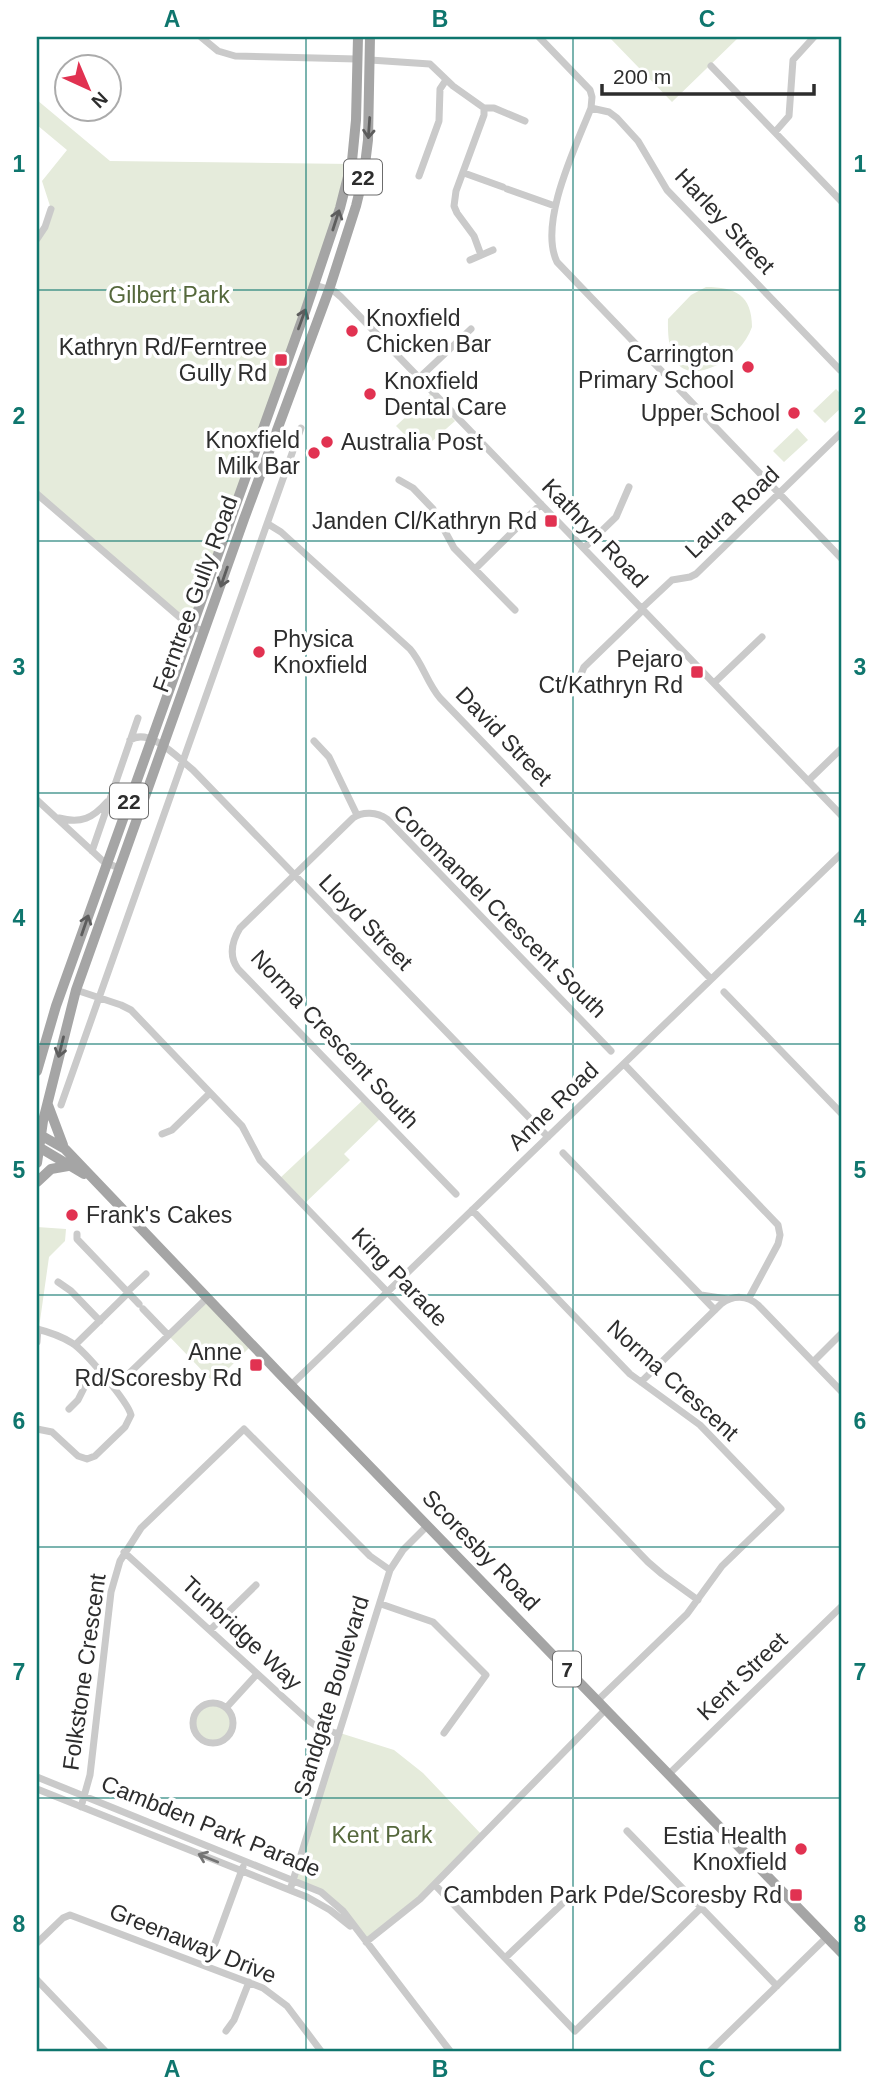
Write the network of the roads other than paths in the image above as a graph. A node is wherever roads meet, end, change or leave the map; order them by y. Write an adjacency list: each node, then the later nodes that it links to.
1 (201, 37): 6 (street)
2 (358, 37): 6 (main road, Ferntree Gully Road / 22)
3 (370, 37): 7 (main road, Ferntree Gully Road / 22)
4 (539, 37): 11 (street)
5 (814, 37): 13 (street)
6 (357, 59): 7 (main road); 23 (main road, Ferntree Gully Road / 22, one-way to 6)
7 (370, 60): 9 (street); 24 (main road, Ferntree Gully Road / 22, one-way to 24)
8 (711, 66): 13 (street)
9 (446, 80): 10 (street); 15 (street)
10 (484, 108): 12 (street); 14 (street)
11 (591, 108): 17 (street); 26 (street, Harley Street)
12 (525, 121)
13 (775, 132): 16 (street)
14 (464, 173): 17 (street); 21 (street)
15 (419, 176)
16 (842, 202)
17 (555, 206): 34 (street)
18 (51, 209): 19 (street)
19 (37, 239)
20 (493, 250): 21 (street)
21 (481, 255): 22 (street)
22 (470, 260)
23 (314, 285): 24 (street, Kathryn Road); 28 (main road, Ferntree Gully Road / 22, one-way to 23)
24 (329, 290): 27 (street, Kathryn Road); 29 (main road, Ferntree Gully Road / 22)
25 (471, 329): 27 (street)
26 (840, 370)
27 (419, 378): 36 (street, Kathryn Road)
28 (268, 412): 29 (main road); 43 (main road, Ferntree Gully Road / 22)
29 (281, 417): 44 (main road, Ferntree Gully Road / 22, one-way to 44)
30 (301, 428): 37 (street, Ferntree Gully Road)
31 (842, 432): 34 (street, Laura Road)
32 (399, 480): 40 (street)
33 (629, 487): 38 (street)
34 (779, 493): 39 (street); 41 (street, Laura Road)
35 (37, 494): 43 (street)
36 (541, 504): 38 (street, Kathryn Road); 40 (street)
37 (268, 524): 54 (street, Ferntree Gully Road); 66 (street, David Street)
38 (584, 548): 41 (street, Kathryn Road)
39 (842, 559)
40 (475, 569): 42 (street)
41 (643, 609): 46 (street, Laura Road); 47 (street, Kathryn Road)
42 (515, 610)
43 (191, 627): 44 (street); 49 (main road, Ferntree Gully Road / 22)
44 (205, 631): 52 (main road, Ferntree Gully Road / 22)
45 (762, 637): 47 (street)
46 (578, 681)
47 (713, 683): 55 (street, Kathryn Road)
48 (138, 718): 50 (street, Ferntree Gully Road)
49 (151, 739): 50 (street); 52 (street, Lloyd Street); 63 (main road, Ferntree Gully Road / 22)
50 (130, 740): 57 (street, Ferntree Gully Road)
51 (314, 741): 58 (street)
52 (162, 746): 54 (street, Lloyd Street); 64 (main road, Ferntree Gully Road / 22)
53 (842, 748): 55 (street)
54 (183, 761): 65 (street, Lloyd Street); 69 (street, Ferntree Gully Road)
55 (808, 781): 59 (street, Kathryn Road)
56 (37, 800): 60 (street)
57 (109, 800): 60 (street); 61 (street, Ferntree Gully Road)
58 (357, 815): 65 (street, Coromandel Crescent South); 70 (street, Coromandel Crescent South)
59 (842, 816)
60 (59, 818): 61 (street)
61 (92, 851): 63 (street)
62 (842, 853): 66 (street, Anne Road)
63 (107, 863): 64 (street); 72 (main road, Ferntree Gully Road / 22, one-way to 63)
64 (119, 868): 67 (main road, Ferntree Gully Road / 22)
65 (294, 875): 79 (street, Lloyd Street); 87 (street, Norma Crescent South)
66 (711, 979): 71 (street, Anne Road)
67 (76, 990): 69 (street, King Parade); 74 (main road, Ferntree Gully Road / 22, one-way to 74)
68 (724, 992): 76 (street)
69 (99, 997): 73 (street, King Parade); 75 (street, Ferntree Gully Road)
70 (611, 1051)
71 (624, 1064): 79 (street, Anne Road); 96 (street)
72 (37, 1071)
73 (210, 1093): 78 (street); 93 (street, King Parade)
74 (48, 1105): 77 (main road, Ferntree Gully Road / 22); 81 (main road)
75 (61, 1105)
76 (842, 1114)
77 (39, 1133): 80 (main road, Ferntree Gully Road / 22); 81 (main road, Scoresby Road / 7)
78 (162, 1135)
79 (548, 1137): 88 (street, Anne Road)
80 (38, 1146): 83 (main road, Ferntree Gully Road / 22); 84 (main road, Scoresby Road / 7)
81 (65, 1149): 85 (main road, Scoresby Road / 7)
82 (563, 1153): 94 (street)
83 (37, 1163)
84 (68, 1166): 85 (main road, Scoresby Road / 7); 86 (main road)
85 (90, 1177): 95 (main road, Scoresby Road / 7)
86 (37, 1182)
87 (456, 1194)
88 (472, 1210): 93 (street, Anne Road); 107 (street, Norma Crescent)
89 (76, 1234): 92 (street)
90 (146, 1274): 92 (street)
91 (58, 1282): 99 (street)
92 (127, 1292): 99 (street); 102 (street)
93 (388, 1293): 108 (street, Anne Road); 117 (street, King Parade)
94 (700, 1295): 97 (street); 98 (street)
95 (207, 1298): 102 (street); 108 (main road, Scoresby Road / 7)
96 (749, 1298): 97 (street); 105 (street)
97 (728, 1300): 98 (street)
98 (715, 1310): 107 (street)
99 (100, 1321): 104 (street)
100 (38, 1329): 103 (street); 104 (street)
101 (842, 1333): 105 (street)
102 (168, 1335): 109 (street)
103 (37, 1342)
104 (75, 1345): 106 (street)
105 (813, 1362): 110 (street)
106 (99, 1372): 109 (street); 111 (street)
107 (641, 1382): 117 (street, Norma Crescent)
108 (291, 1385): 113 (main road, Scoresby Road / 7)
109 (114, 1388): 112 (street)
110 (842, 1392)
111 (69, 1409)
112 (37, 1429)
113 (428, 1525): 115 (street, Sandgate Boulevard); 122 (main road, Scoresby Road / 7)
114 (124, 1552): 115 (street, Folkstone Crescent); 120 (street, Tunbridge Way); 129 (street, Folkstone Crescent)
115 (390, 1570): 118 (street, Sandgate Boulevard)
116 (256, 1585): 120 (street)
117 (698, 1600): 122 (street, Norma Crescent)
118 (381, 1604): 124 (street); 125 (street, Sandgate Boulevard)
119 (842, 1606): 126 (street, Kent Street)
120 (210, 1630): 121 (street, Tunbridge Way)
121 (257, 1674): 123 (street); 125 (street, Tunbridge Way)
122 (602, 1704): 126 (main road, Scoresby Road / 7); 135 (street, Norma Crescent)
123 (226, 1708): 123 (street)
124 (444, 1733)
125 (339, 1734): 134 (street, Sandgate Boulevard)
126 (669, 1774): 140 (main road, Scoresby Road / 7)
127 (37, 1777): 129 (street, Cambden Park Parade)
128 (37, 1789): 130 (street, Cambden Park Parade)
129 (85, 1796): 130 (street, Folkstone Crescent); 132 (street, Cambden Park Parade)
130 (81, 1807): 133 (street, Cambden Park Parade, one-way to 130)
131 (627, 1831): 138 (street)
132 (246, 1861): 133 (street); 134 (street, Cambden Park Parade)
133 (242, 1871): 136 (street, Cambden Park Parade); 145 (street)
134 (294, 1879): 136 (street, Sandgate Boulevard); 139 (street, Cambden Park Parade)
135 (435, 1885): 141 (street, Norma Crescent); 144 (street)
136 (290, 1890): 139 (street, Cambden Park Parade)
137 (562, 1904): 144 (street)
138 (701, 1908): 144 (street); 148 (street)
139 (356, 1931): 141 (street, Cambden Park Parade)
140 (827, 1937): 143 (main road, Scoresby Road / 7); 148 (street)
141 (366, 1942): 152 (street, Cambden Park Parade)
142 (37, 1943): 145 (street, Greenaway Drive)
143 (842, 1953)
144 (505, 1958)
145 (207, 1965): 147 (street, Greenaway Drive)
146 (37, 1980): 150 (street)
147 (250, 1982): 149 (street); 151 (street, Greenaway Drive)
148 (777, 1986): 153 (street)
149 (226, 2031)
150 (105, 2051)
151 (321, 2051)
152 (450, 2051)
153 (710, 2051)

